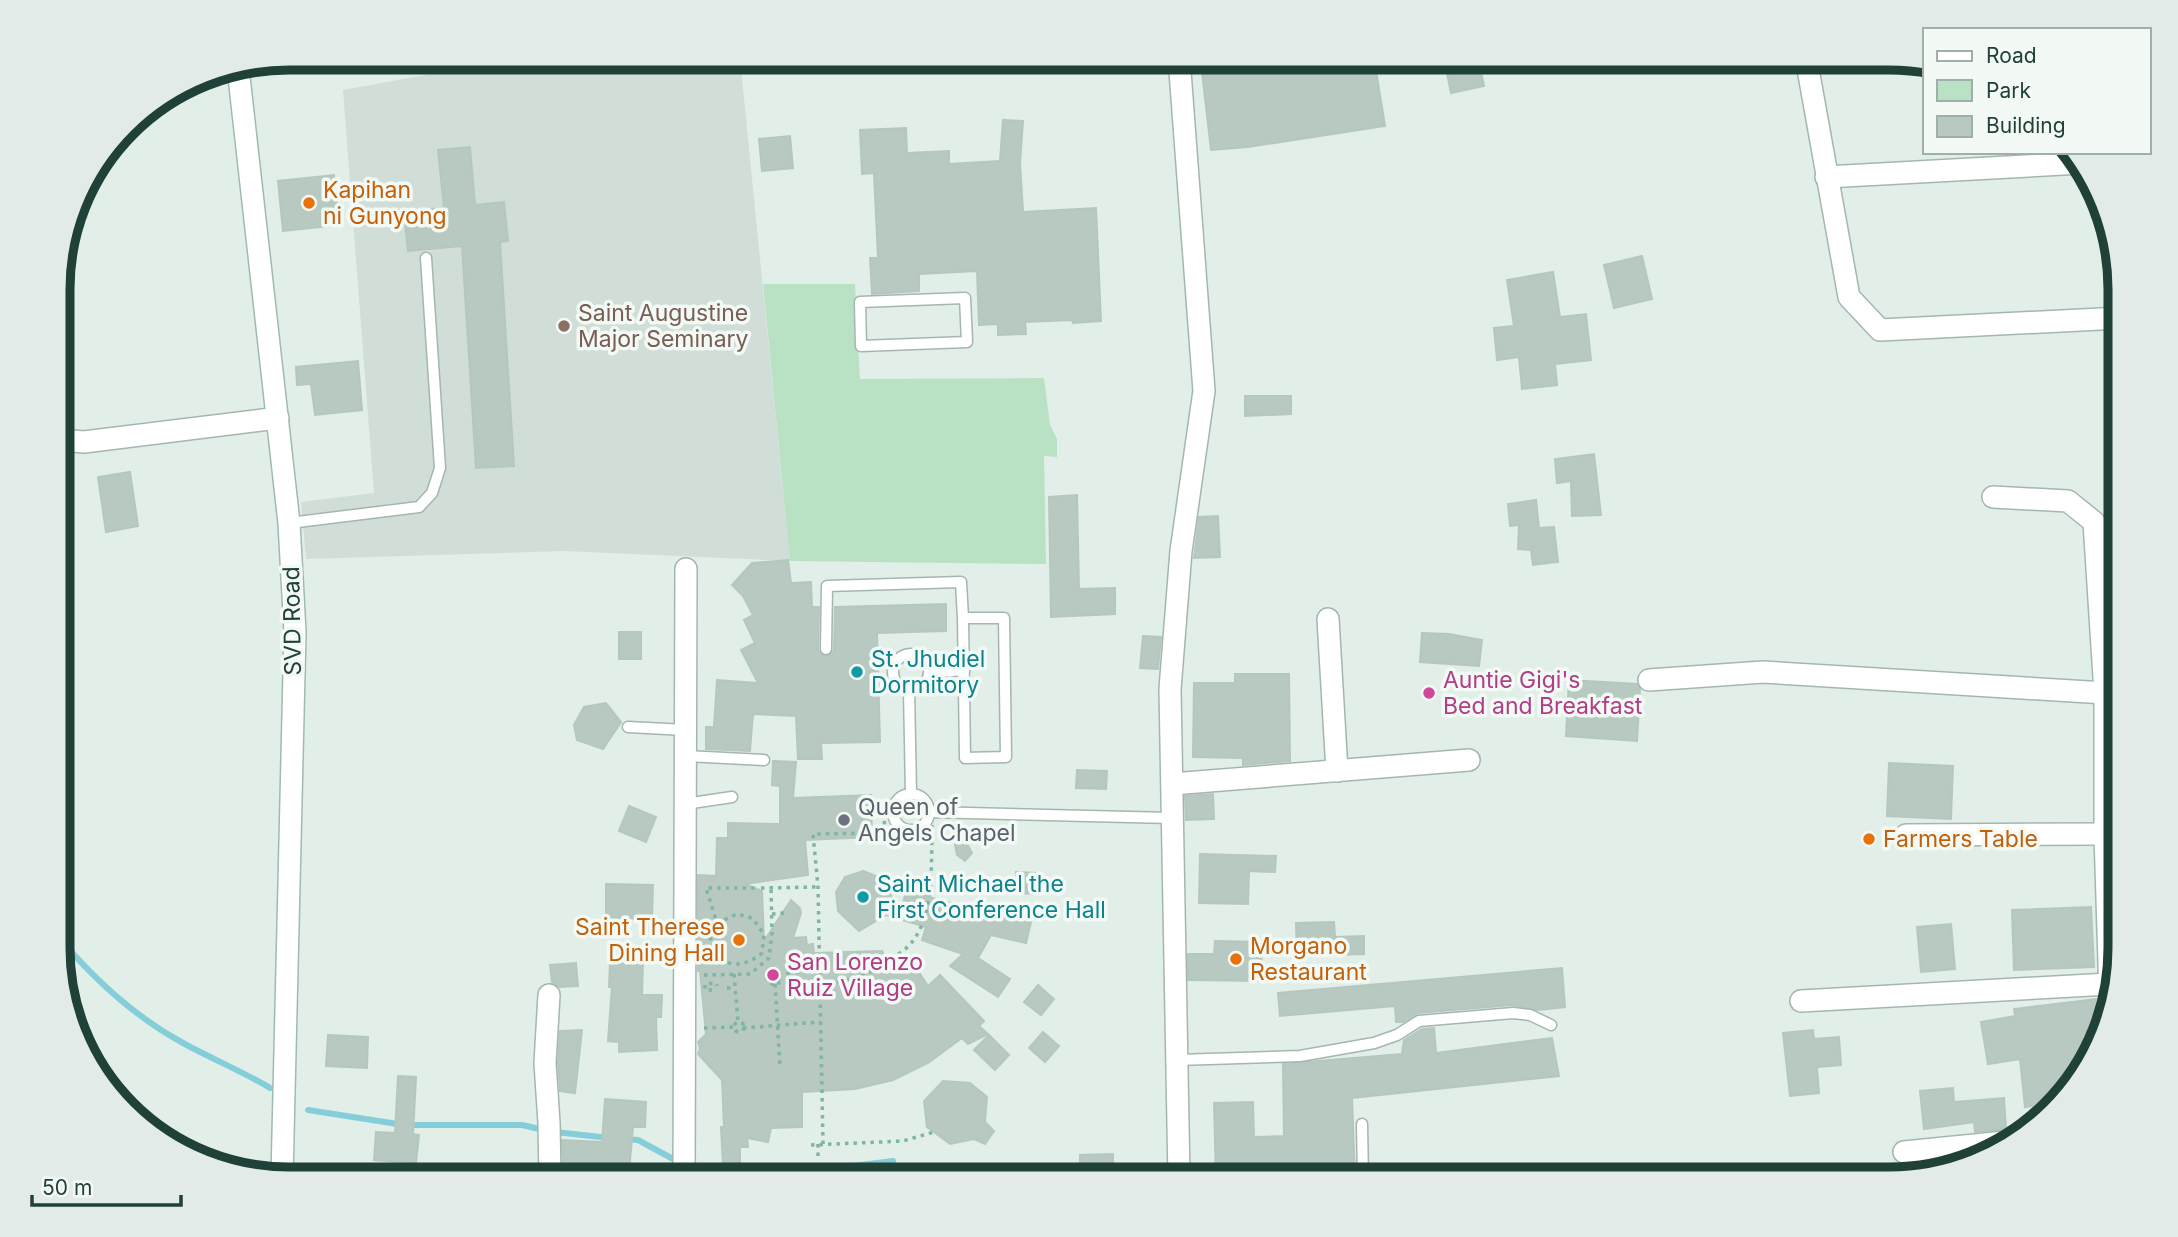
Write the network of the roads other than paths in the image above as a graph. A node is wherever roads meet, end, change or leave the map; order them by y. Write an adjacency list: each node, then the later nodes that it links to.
1 (1180, 70): 28 (street)
2 (1808, 70): 5 (street)
3 (239, 76): 9 (street, SVD Road)
4 (2068, 164): 5 (street)
5 (1826, 177): 8 (street)
6 (426, 258): 12 (lane)
7 (860, 302): 7 (lane)
8 (2108, 319)
9 (278, 418): 10 (street); 12 (street, SVD Road)
10 (70, 441)
11 (1993, 497): 21 (street)
12 (289, 523): 45 (street, SVD Road)
13 (687, 569): 23 (street)
14 (964, 618): 16 (lane); 17 (lane); 17 (lane)
15 (1328, 619): 27 (street)
16 (826, 649)
17 (964, 670): 18 (lane)
18 (929, 673): 20 (lane); 20 (lane)
19 (1649, 680): 21 (street)
20 (909, 690): 29 (lane)
21 (2105, 693): 34 (street)
22 (628, 727): 23 (lane)
23 (686, 730): 24 (street)
24 (686, 755): 25 (lane); 31 (street)
25 (764, 760)
26 (1469, 760): 27 (street)
27 (1337, 771): 28 (street)
28 (1171, 784): 33 (street)
29 (911, 794): 32 (lane); 32 (lane)
30 (732, 797): 31 (lane)
31 (685, 804): 47 (street)
32 (931, 812): 33 (lane)
33 (1171, 818): 41 (street)
34 (2105, 834): 35 (street); 36 (street)
35 (1906, 835)
36 (2108, 951)
37 (2104, 990): 39 (street)
38 (549, 995): 46 (street)
39 (1801, 1001)
40 (1551, 1025): 41 (lane)
41 (1177, 1060): 48 (street)
42 (1362, 1124): 49 (lane)
43 (1986, 1144): 44 (street)
44 (1904, 1152)
45 (282, 1167)
46 (550, 1167)
47 (684, 1167)
48 (1179, 1167)
49 (1363, 1167)

